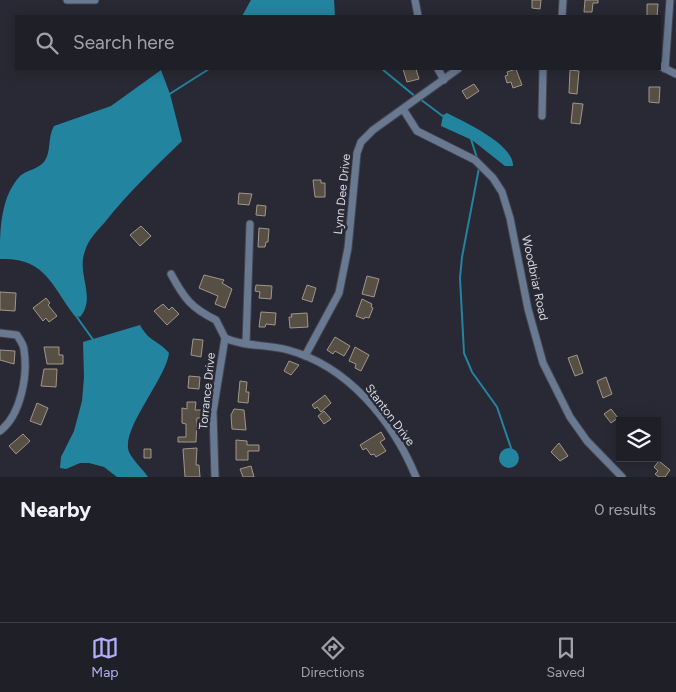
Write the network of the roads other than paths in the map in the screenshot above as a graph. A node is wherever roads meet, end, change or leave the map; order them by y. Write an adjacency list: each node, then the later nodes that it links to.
1 (67, 0): 2 (street)
2 (95, 0)
3 (415, 0): 6 (street)
4 (563, 0): 7 (street)
5 (670, 0): 8 (street)
6 (418, 15)
7 (562, 15)
8 (663, 67): 12 (street)
9 (439, 70): 13 (street)
10 (457, 70): 13 (street, Lynn Dee Drive)
11 (543, 70): 15 (street)
12 (676, 74)
13 (444, 80): 14 (street, Lynn Dee Drive)
14 (403, 109): 21 (street, Lynn Dee Drive); 25 (street, Woodbriar Road)
15 (542, 116)
16 (250, 224): 20 (street)
17 (171, 274): 19 (street)
18 (0, 333): 22 (street)
19 (225, 338): 20 (street, Stanton Drive); 23 (street, Torrance Drive)
20 (246, 344): 21 (street, Stanton Drive)
21 (305, 356): 24 (street, Stanton Drive)
22 (0, 431)
23 (215, 477)
24 (416, 477)
25 (622, 477)

